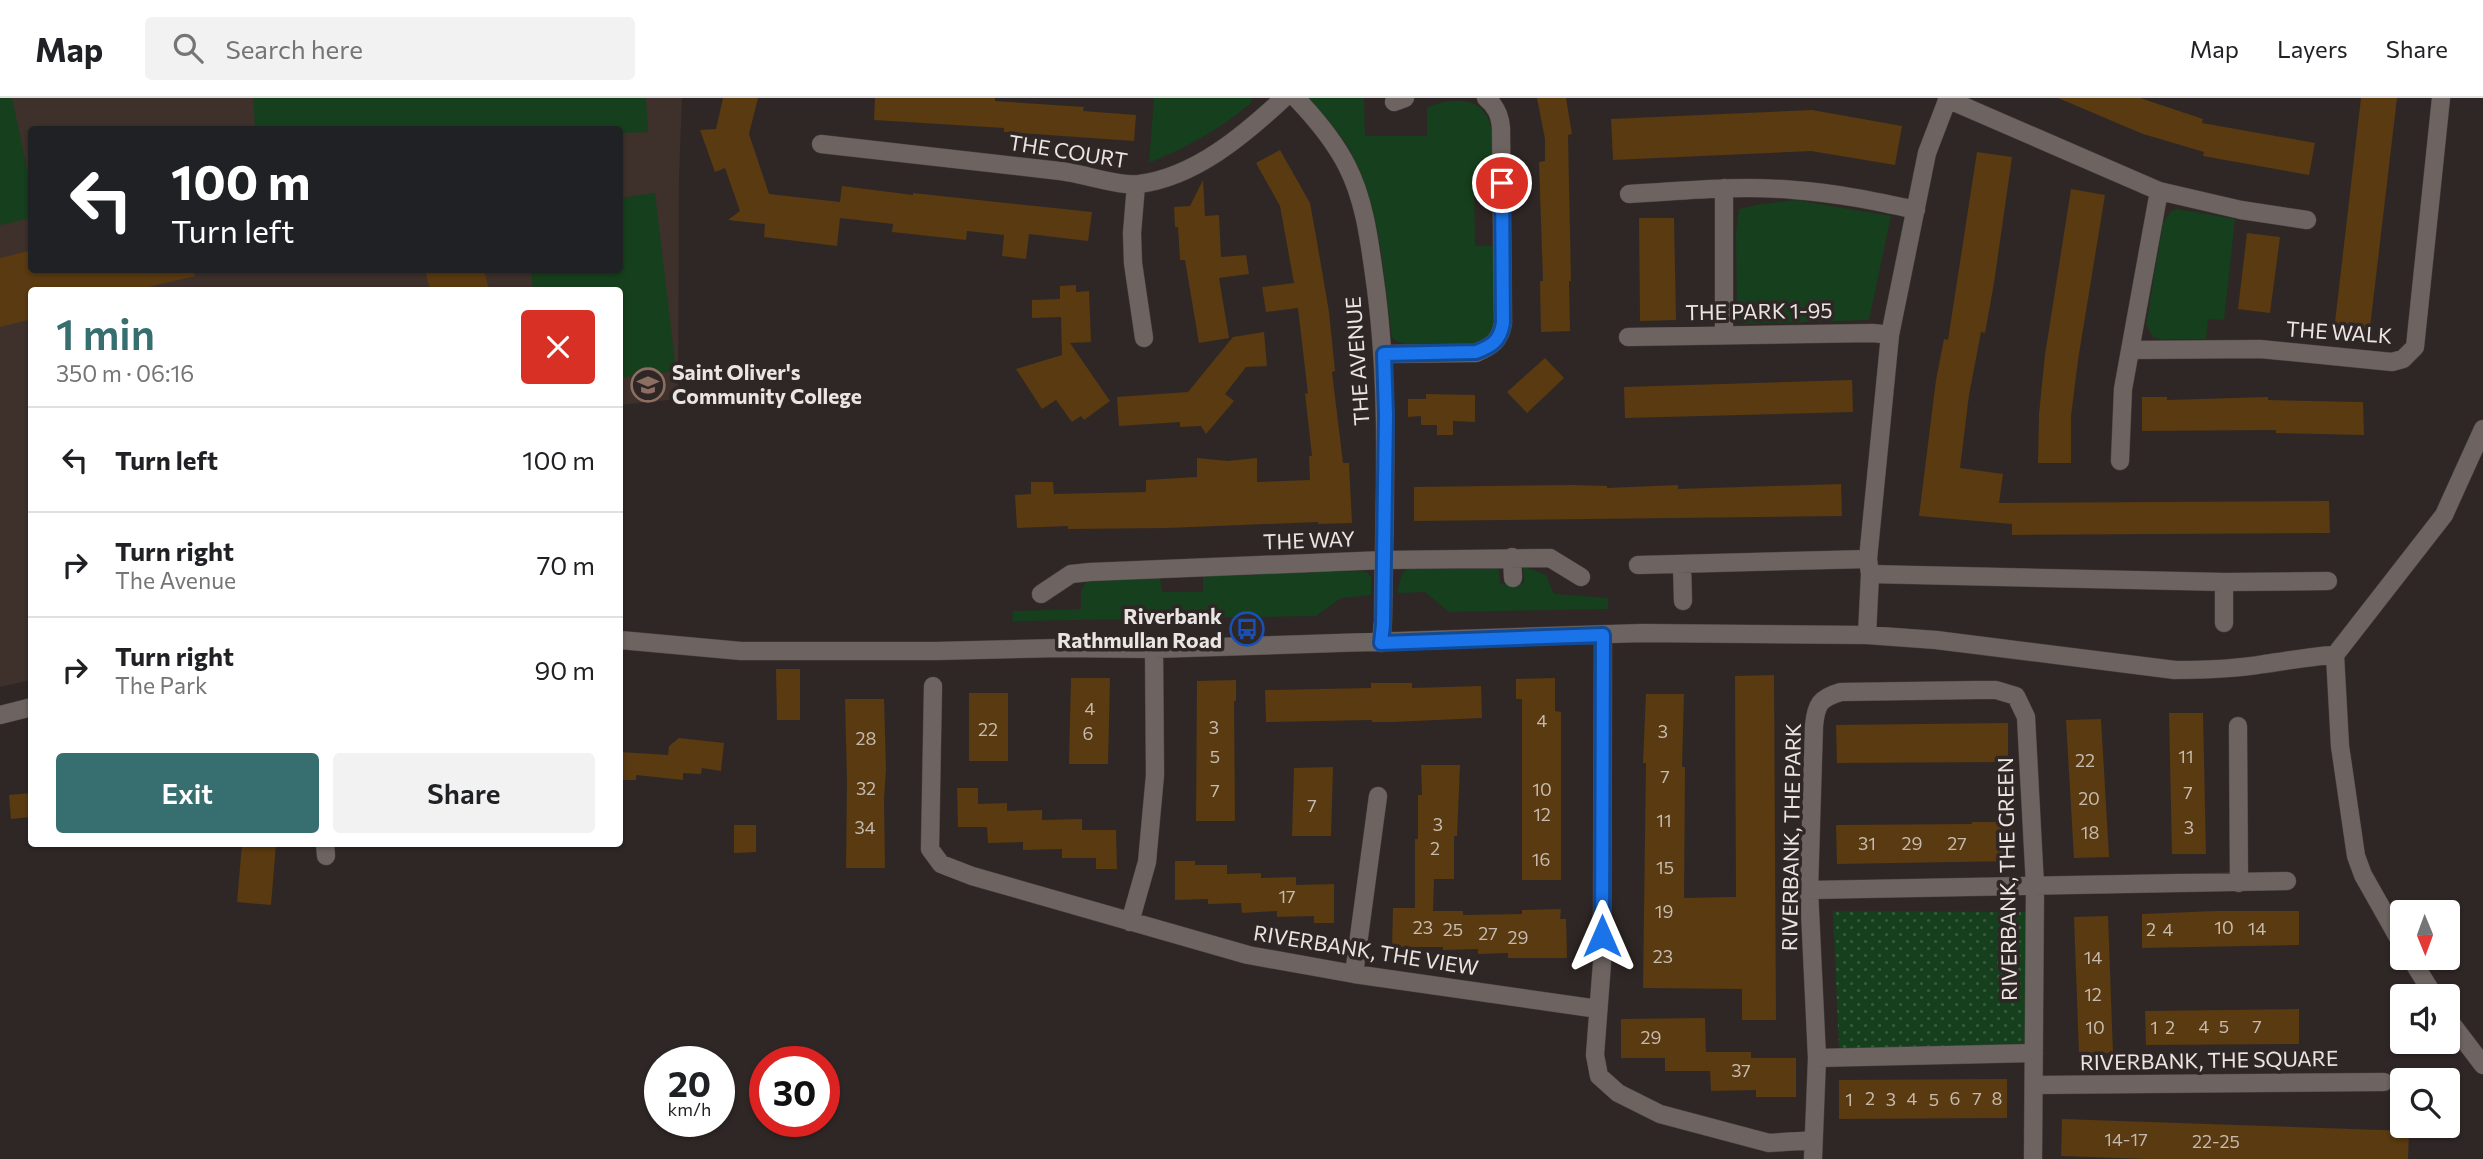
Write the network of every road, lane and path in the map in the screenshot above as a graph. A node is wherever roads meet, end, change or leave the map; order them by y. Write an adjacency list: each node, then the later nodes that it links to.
1 (1284, 98): 7 (street, THE COURT)
2 (1296, 98): 18 (street, THE AVENUE)
3 (1486, 98): 18 (street)
4 (1947, 98): 9 (street); 11 (street)
5 (2441, 98): 17 (street, THE WALK)
6 (821, 144): 7 (street, THE COURT)
7 (1136, 185): 16 (street)
8 (1724, 188): 10 (street); 11 (street); 13 (street)
9 (2159, 191): 12 (street); 17 (street)
10 (1629, 194)
11 (1916, 210): 14 (street)
12 (2307, 220)
13 (1724, 335): 14 (street, THE PARK 1-95); 15 (street, THE PARK 1-95)
14 (1890, 335): 25 (street)
15 (1628, 337)
16 (1144, 338)
17 (2130, 350): 20 (street)
18 (1384, 354): 22 (street, THE AVENUE)
19 (2483, 429): 38 (street)
20 (2120, 461)
21 (1513, 558): 22 (street, THE WAY); 26 (street, THE WAY); 27 (street)
22 (1384, 560): 30 (street, THE WAY); 36 (street, THE AVENUE)
23 (1638, 565): 24 (street)
24 (1682, 565): 25 (street); 31 (street)
25 (1869, 566): 29 (street); 34 (street)
26 (1581, 577)
27 (1513, 578)
28 (2328, 581): 29 (street)
29 (2224, 582): 32 (street)
30 (1041, 594)
31 (1683, 601)
32 (2224, 623)
33 (1603, 635): 34 (street); 36 (street); 52 (street)
34 (1867, 635): 38 (street)
35 (623, 640): 37 (street)
36 (1381, 643): 37 (street)
37 (1154, 649): 49 (street)
38 (2336, 655): 50 (street)
39 (933, 687): 49 (street, RIVERBANK, THE VIEW)
40 (2022, 705): 47 (street, RIVERBANK, THE GREEN); 48 (street, RIVERBANK, THE PARK)
41 (28, 709): 42 (street)
42 (0, 715)
43 (2238, 726): 46 (street)
44 (1378, 796): 51 (street)
45 (2287, 881): 46 (street)
46 (2239, 883): 47 (street)
47 (2035, 886): 48 (street); 54 (street, RIVERBANK, THE GREEN)
48 (1810, 890): 55 (street, RIVERBANK, THE PARK)
49 (1130, 922): 51 (street, RIVERBANK, THE VIEW)
50 (2390, 923)
51 (1354, 974): 52 (street, RIVERBANK, THE VIEW)
52 (1598, 1009): 59 (street)
53 (2460, 1035): 56 (street)
54 (2034, 1053): 55 (street); 58 (street, RIVERBANK, THE GREEN)
55 (1817, 1058): 59 (street, RIVERBANK, THE PARK)
56 (2483, 1065)
57 (2384, 1082): 58 (street, RIVERBANK, THE SQUARE)
58 (2034, 1085): 61 (street, RIVERBANK, THE GREEN)
59 (1813, 1140): 60 (street, RIVERBANK, THE PARK)
60 (1813, 1159)
61 (2033, 1159)

